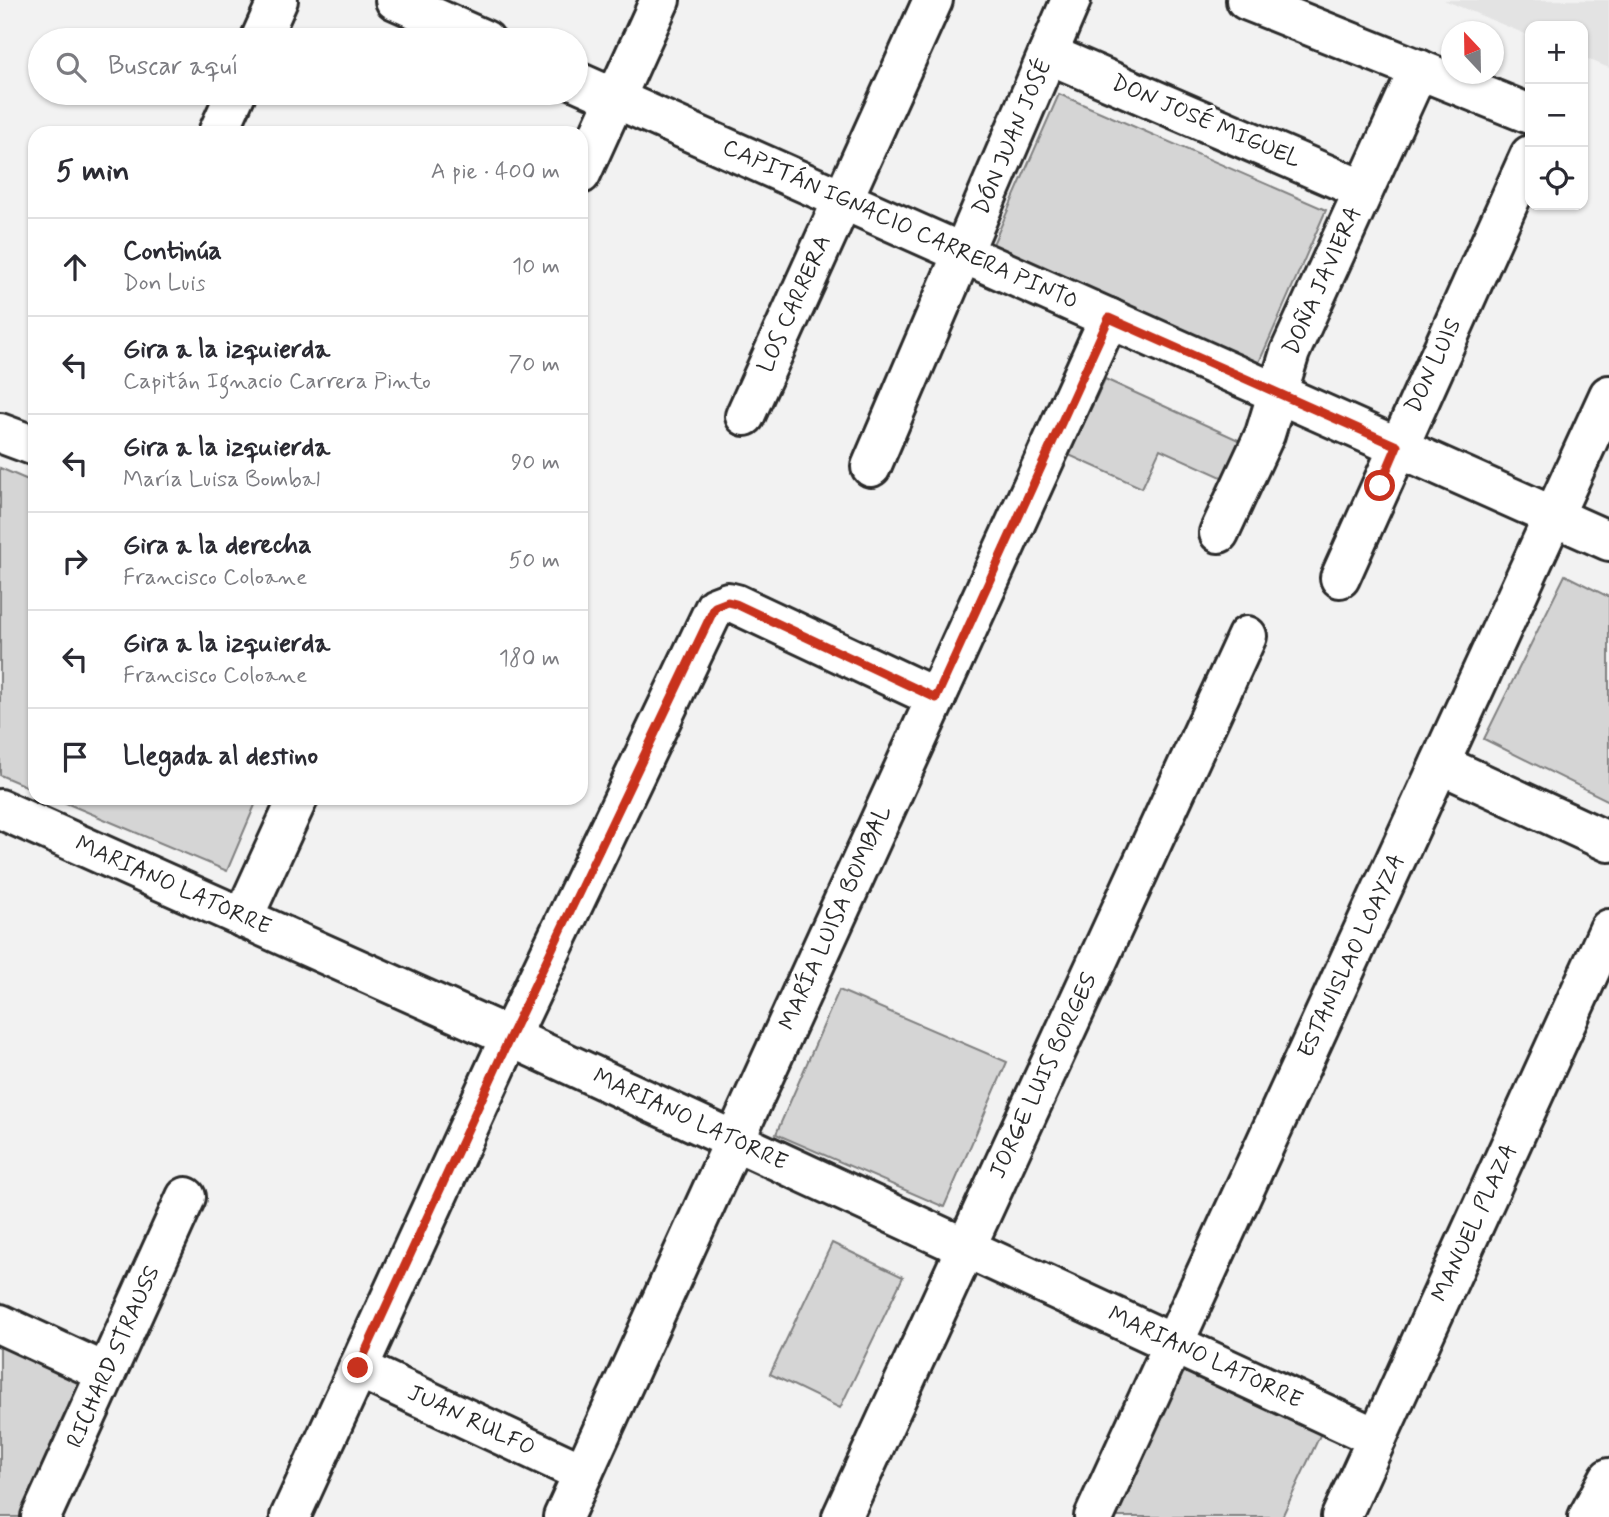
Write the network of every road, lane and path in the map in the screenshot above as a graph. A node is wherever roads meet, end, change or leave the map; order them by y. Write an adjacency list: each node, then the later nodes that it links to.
1 (278, 0): 7 (street)
2 (395, 0): 8 (street)
3 (660, 0): 12 (street)
4 (933, 0): 19 (street, LOS CARRERA)
5 (1071, 0): 9 (street, DÓN JUAN JOSÉ)
6 (1246, 0): 10 (street)
7 (265, 28)
8 (458, 28)
9 (1048, 54): 18 (street, DON JOSÉ MIGUEL); 20 (street, DÓN JUAN JOSÉ)
10 (1419, 69): 14 (street); 18 (street, DOÑA JAVIERA)
11 (588, 86): 12 (street, CAPITÁN IGNACIO CARRERA PINTO)
12 (615, 98): 16 (street); 19 (street, CAPITÁN IGNACIO CARRERA PINTO)
13 (231, 105): 15 (street)
14 (1525, 112)
15 (221, 126)
16 (588, 158)
17 (1525, 166): 27 (street, DON LUIS)
18 (1363, 190): 22 (street, DOÑA JAVIERA)
19 (842, 199): 20 (street, CAPITÁN IGNACIO CARRERA PINTO); 24 (street, LOS CARRERA)
20 (963, 253): 21 (street, CAPITÁN IGNACIO CARRERA PINTO); 28 (street, DÓN JUAN JOSÉ)
21 (1109, 318): 22 (street, CAPITÁN IGNACIO CARRERA PINTO); 34 (street, MARÍA LUISA BOMBAL)
22 (1278, 394): 27 (street, CAPITÁN IGNACIO CARRERA PINTO); 30 (street, DOÑA JAVIERA)
23 (1609, 395): 29 (street, ESTANISLAO LOAYZA)
24 (745, 416)
25 (0, 433): 26 (street)
26 (28, 443)
27 (1397, 446): 29 (street, CAPITÁN IGNACIO CARRERA PINTO); 32 (street, DON LUIS)
28 (871, 467)
29 (1553, 516): 31 (street, CAPITÁN IGNACIO CARRERA PINTO); 35 (street, ESTANISLAO LOAYZA)
30 (1219, 533)
31 (1609, 541)
32 (1340, 578)
33 (1247, 636): 44 (street, JORGE LUIS BORGES)
34 (936, 698): 41 (street); 42 (street, MARÍA LUISA BOMBAL)
35 (1440, 764): 38 (street); 46 (street, ESTANISLAO LOAYZA)
36 (295, 805): 39 (street)
37 (0, 809): 39 (street, MARIANO LATORRE)
38 (1609, 842)
39 (243, 918): 41 (street, MARIANO LATORRE)
40 (1609, 929): 49 (street, MANUEL PLAZA)
41 (510, 1037): 42 (street, MARIANO LATORRE); 47 (street)
42 (734, 1140): 44 (street, MARIANO LATORRE); 50 (street, MARÍA LUISA BOMBAL)
43 (186, 1196): 48 (street, RICHARD STRAUSS)
44 (966, 1248): 46 (street, MARIANO LATORRE); 55 (street, JORGE LUIS BORGES)
45 (0, 1324): 48 (street)
46 (1174, 1343): 49 (street, MARIANO LATORRE); 56 (street, ESTANISLAO LOAYZA)
47 (358, 1368): 50 (street, JUAN RULFO); 53 (street)
48 (106, 1373): 52 (street, RICHARD STRAUSS)
49 (1377, 1438): 57 (street, MANUEL PLAZA)
50 (583, 1473): 54 (street, MARÍA LUISA BOMBAL)
51 (1609, 1478): 58 (street)
52 (41, 1517)
53 (290, 1517)
54 (563, 1517)
55 (842, 1517)
56 (1094, 1517)
57 (1341, 1517)
58 (1588, 1517)

